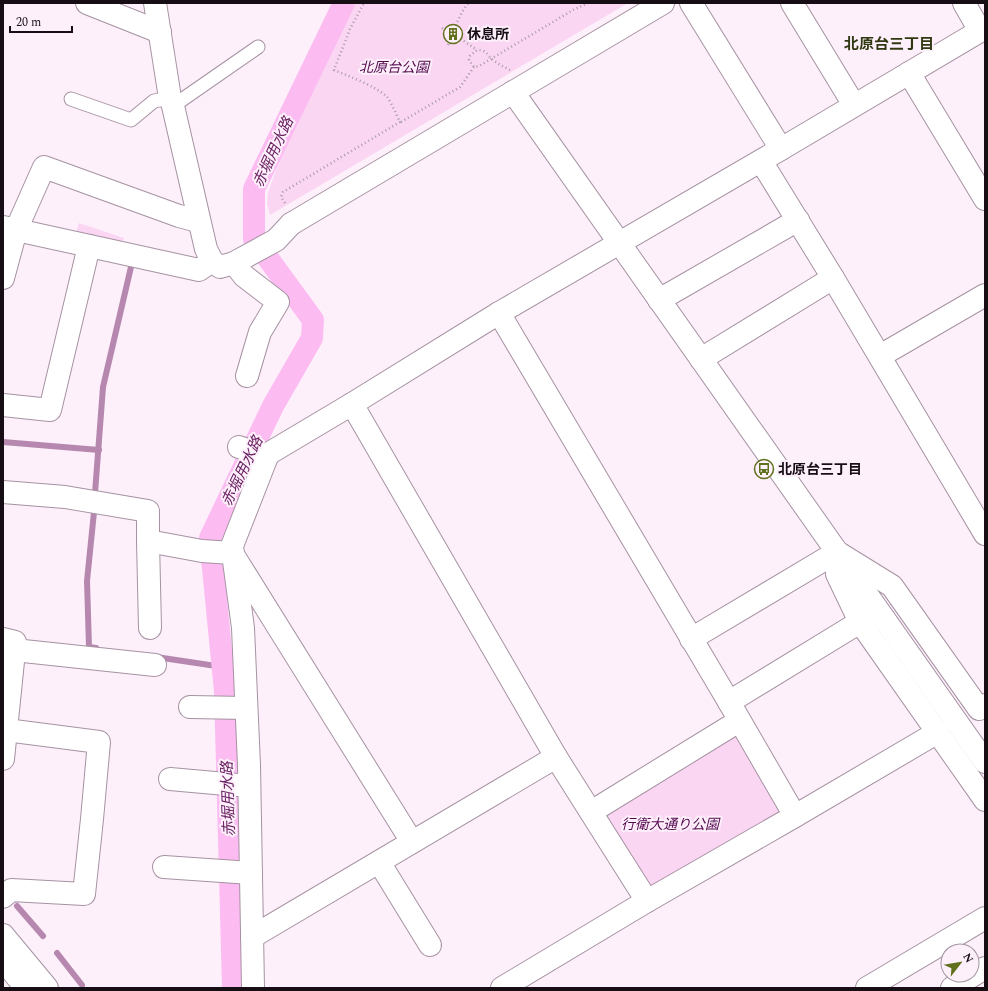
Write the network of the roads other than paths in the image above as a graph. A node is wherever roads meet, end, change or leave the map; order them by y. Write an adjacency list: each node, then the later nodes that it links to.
1 (87, 3): 8 (main road)
2 (156, 3): 8 (main road)
3 (663, 3): 11 (main road)
4 (691, 3): 15 (main road)
5 (792, 3): 14 (main road)
6 (964, 3): 7 (main road)
7 (982, 29): 10 (main road)
8 (160, 32): 13 (main road)
9 (258, 47): 13 (lane)
10 (909, 73): 14 (main road); 17 (main road)
11 (514, 83): 21 (main road); 23 (main road)
12 (71, 99): 13 (lane)
13 (171, 102): 19 (main road)
14 (854, 105): 15 (main road)
15 (781, 149): 16 (main road)
16 (761, 161): 18 (main road); 21 (main road)
17 (985, 199)
18 (798, 220): 26 (main road); 28 (main road)
19 (198, 221): 20 (main road); 24 (main road)
20 (10, 229): 22 (main road); 25 (main road)
21 (618, 243): 28 (main road); 29 (main road)
22 (89, 246): 24 (main road); 34 (main road)
23 (242, 259): 24 (main road); 32 (main road)
24 (212, 261)
25 (3, 278)
26 (833, 278): 30 (main road); 31 (main road)
27 (985, 295): 30 (main road)
28 (659, 300): 31 (main road)
29 (499, 313): 33 (main road); 42 (main road)
30 (880, 356): 36 (main road)
31 (701, 359): 39 (main road)
32 (247, 376)
33 (352, 404): 38 (main road); 51 (main road)
34 (3, 405)
35 (3, 492): 37 (main road)
36 (985, 534)
37 (148, 541): 38 (main road); 41 (main road)
38 (218, 552): 46 (main road); 59 (main road)
39 (837, 552): 40 (main road); 42 (main road); 47 (main road); 53 (main road)
40 (860, 622): 48 (main road); 50 (main road)
41 (150, 628)
42 (692, 639): 48 (main road)
43 (9, 645): 44 (main road); 49 (main road)
44 (155, 665)
45 (190, 707): 46 (main road)
46 (233, 707): 55 (main road)
47 (983, 710)
48 (734, 712): 57 (main road); 58 (main road)
49 (6, 730): 52 (main road); 63 (main road)
50 (938, 732): 56 (main road); 58 (main road)
51 (556, 757): 57 (main road); 59 (main road)
52 (3, 759)
53 (985, 762)
54 (170, 779): 55 (main road)
55 (235, 784): 62 (main road)
56 (985, 800)
57 (591, 812): 64 (main road)
58 (795, 816): 64 (main road)
59 (412, 842): 60 (main road)
60 (379, 862): 67 (main road); 68 (main road)
61 (164, 867): 62 (main road)
62 (238, 872): 67 (main road)
63 (3, 897)
64 (647, 901): 74 (main road)
65 (985, 918): 75 (main road)
66 (3, 935): 72 (main road)
67 (252, 937): 73 (main road)
68 (430, 945)
69 (3, 960): 71 (main road)
70 (985, 968): 76 (main road)
71 (26, 988)
72 (47, 988)
73 (253, 988)
74 (502, 988)
75 (867, 988)
76 (952, 988)

